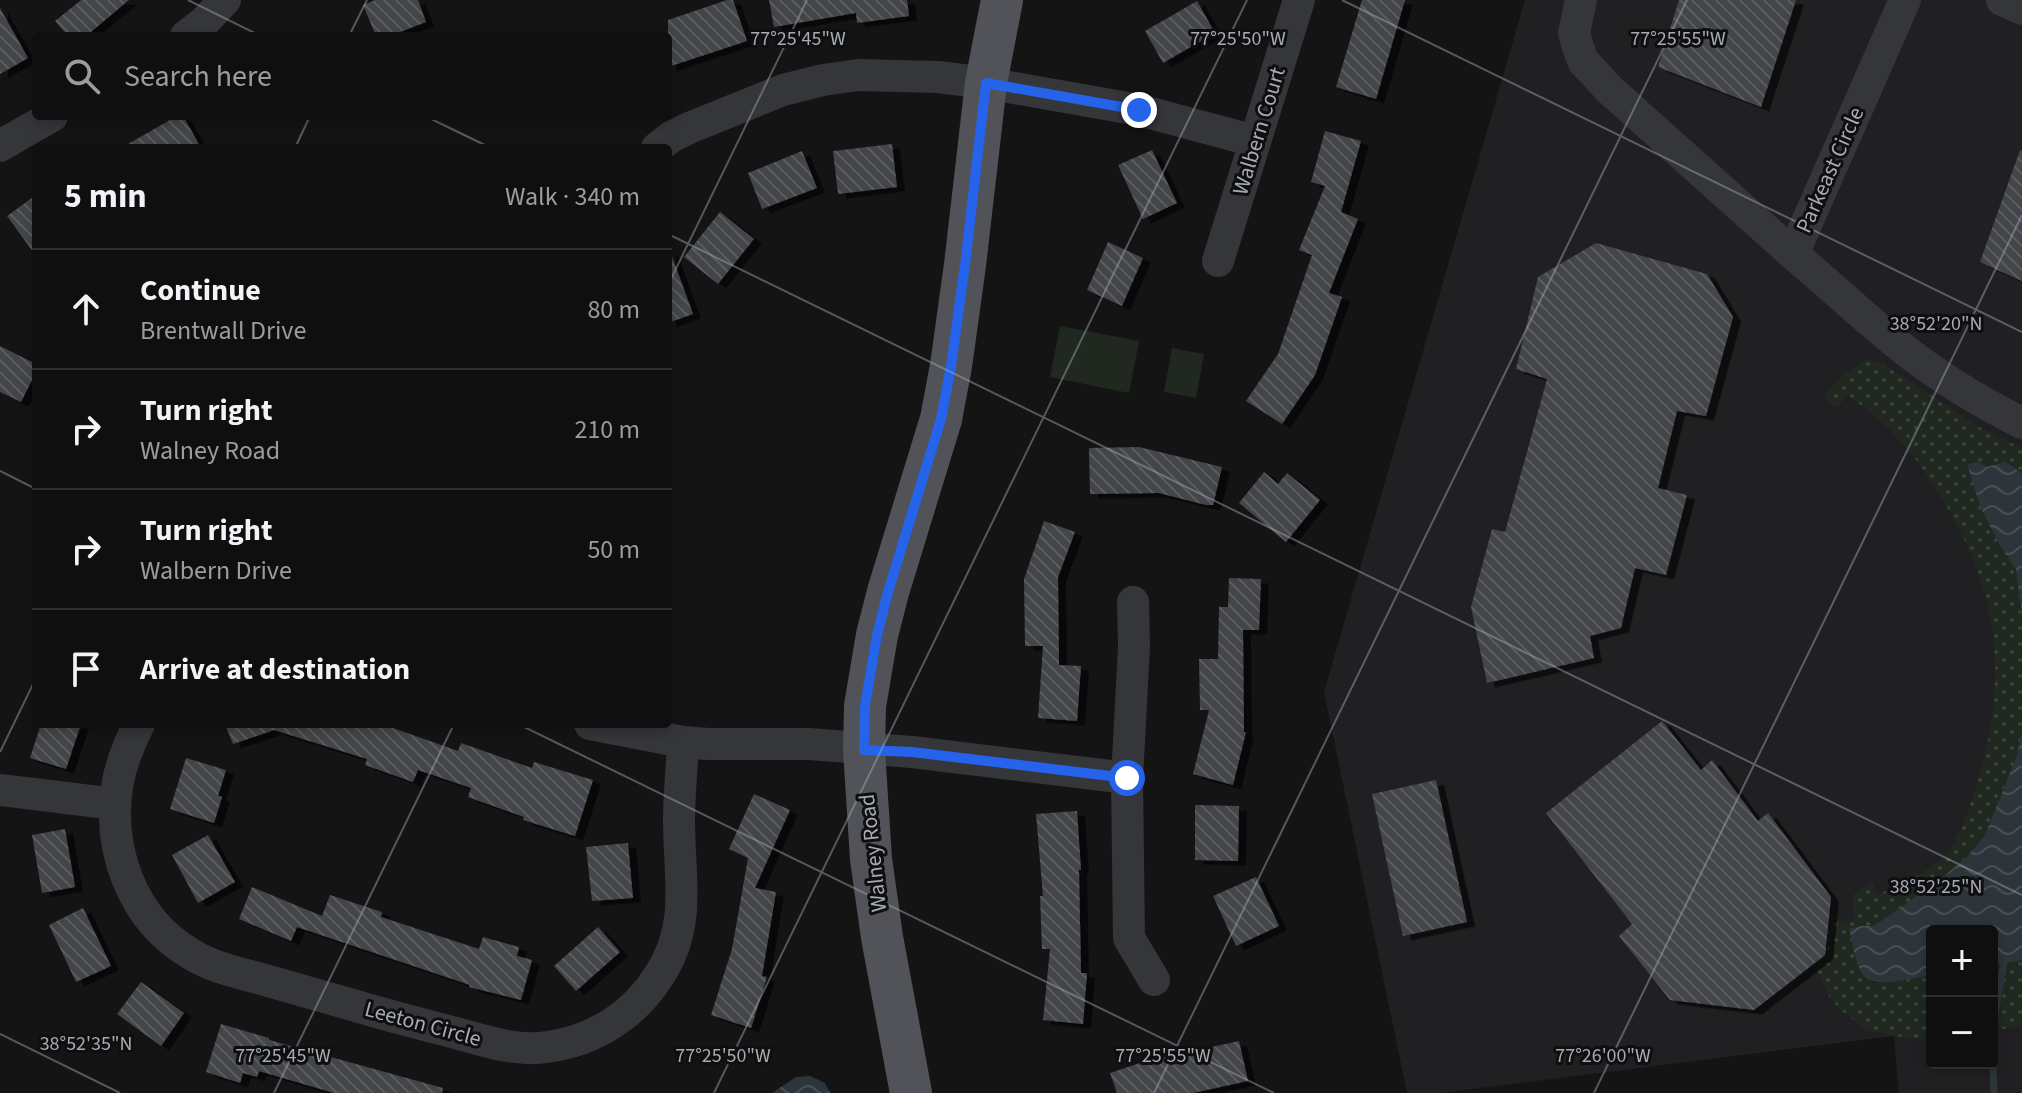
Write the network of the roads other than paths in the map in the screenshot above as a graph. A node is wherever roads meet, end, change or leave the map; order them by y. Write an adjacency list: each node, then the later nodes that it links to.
1 (225, 0): 8 (street)
2 (1002, 0): 9 (main road, Walney Road)
3 (1299, 0): 11 (street, Walbern Court)
4 (1581, 0): 14 (street)
5 (1905, 0): 14 (street, Parkeast Circle)
6 (2002, 0): 7 (street)
7 (2022, 9)
8 (191, 32)
9 (986, 83): 11 (street); 12 (street); 21 (main road, Walney Road)
10 (45, 120): 13 (street)
11 (1255, 141): 15 (street, Walbern Court)
12 (662, 144)
13 (0, 146)
14 (1793, 254): 16 (street, Parkeast Circle)
15 (1218, 261)
16 (2022, 423)
17 (1133, 602): 22 (street)
18 (137, 728): 24 (street, Leeton Circle)
19 (611, 728): 20 (street)
20 (683, 742): 21 (street); 24 (street, Leeton Circle)
21 (864, 750): 22 (street); 26 (main road, Walney Road)
22 (1127, 778): 25 (street)
23 (0, 790): 24 (street)
24 (115, 804)
25 (1154, 980)
26 (911, 1093)

